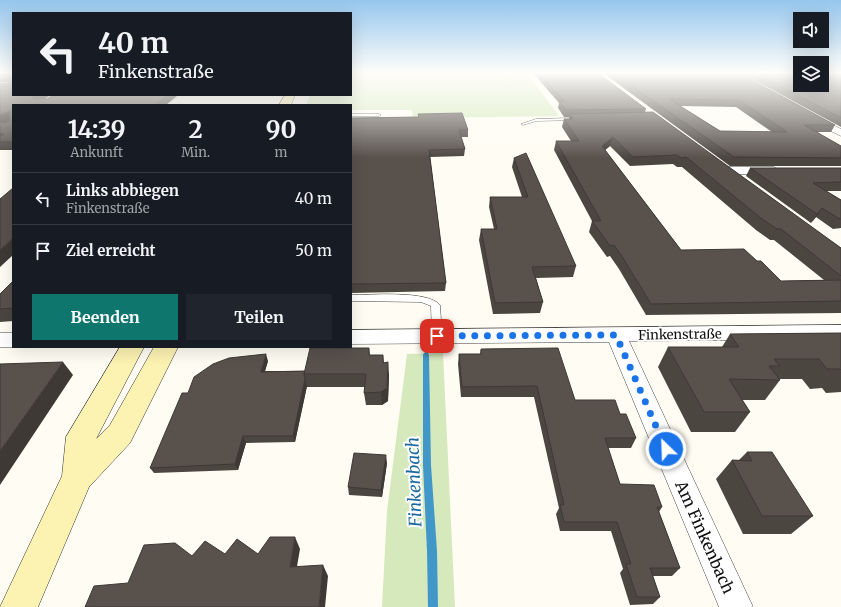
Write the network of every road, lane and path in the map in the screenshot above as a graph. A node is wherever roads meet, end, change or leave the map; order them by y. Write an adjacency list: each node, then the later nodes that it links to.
1 (800, 112): 6 (street)
2 (352, 115): 3 (lane)
3 (379, 115)
4 (584, 119): 5 (lane)
5 (523, 124)
6 (841, 133)
7 (715, 162): 8 (street)
8 (727, 171): 9 (street); 10 (street)
9 (788, 171)
10 (746, 185)
11 (352, 298): 14 (lane)
12 (841, 332): 13 (street, Finkenstraße)
13 (616, 335): 14 (street, Finkenstraße); 22 (street, Am Finkenbach)
14 (437, 336): 15 (street, Finkenstraße)
15 (352, 337)
16 (0, 340): 17 (street)
17 (12, 340)
18 (131, 348): 20 (street)
19 (165, 348): 20 (street)
20 (78, 477): 21 (street)
21 (19, 607)
22 (736, 607)

